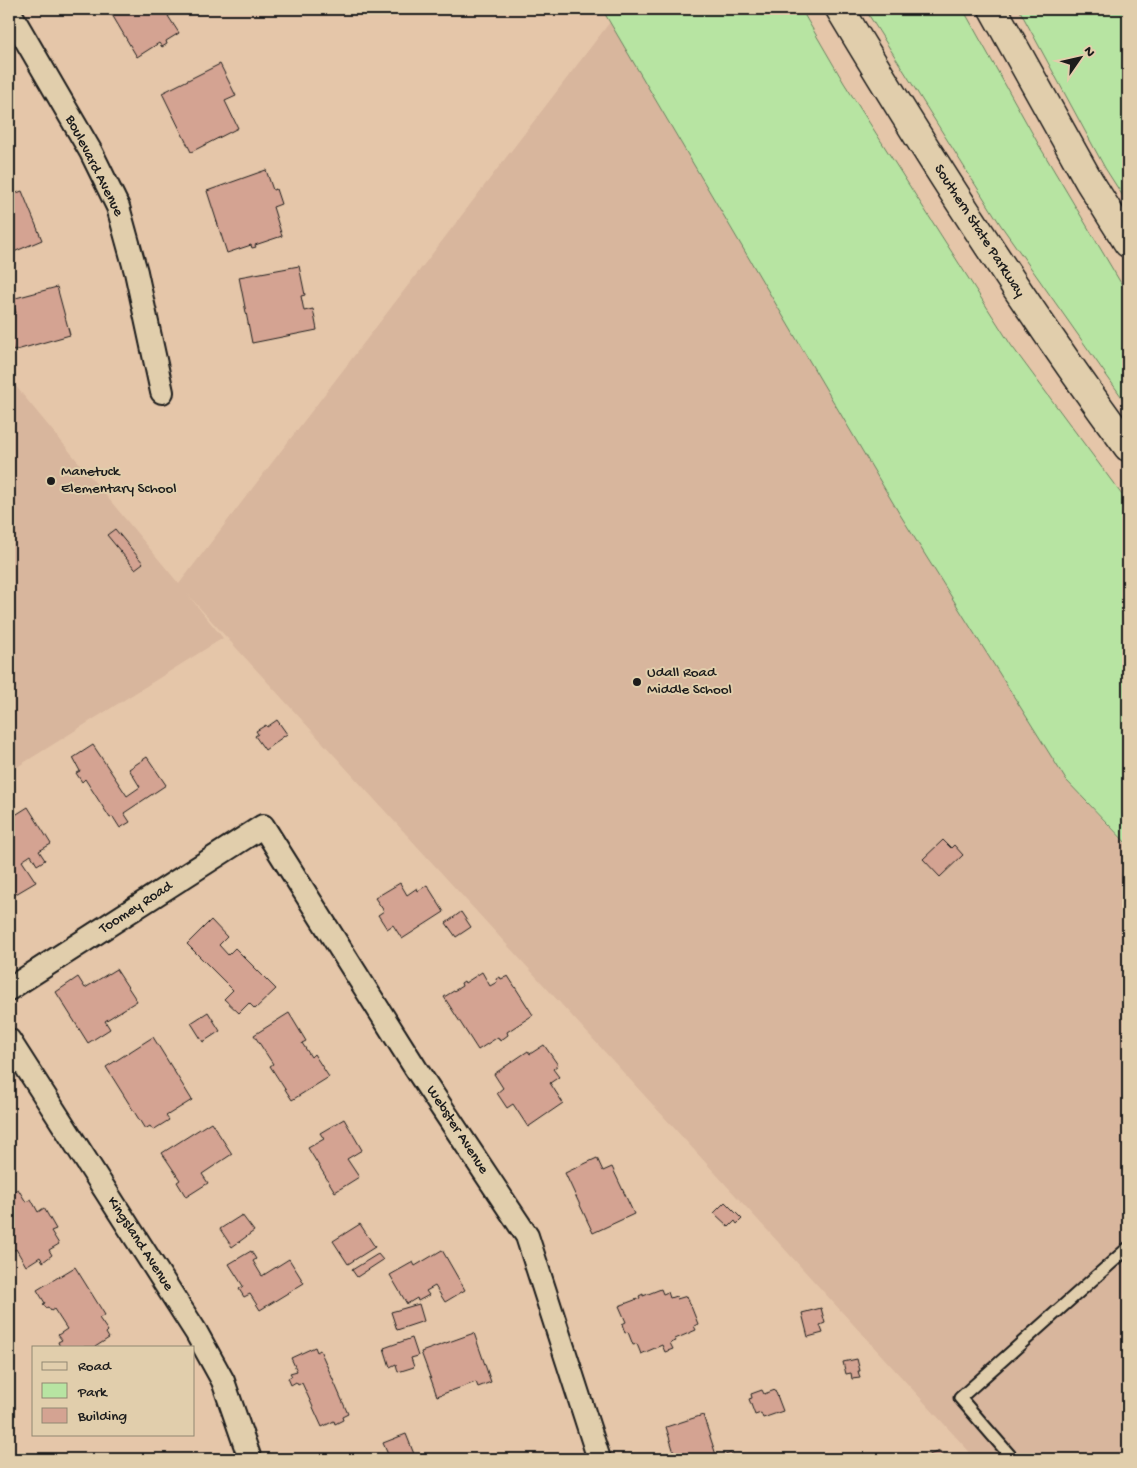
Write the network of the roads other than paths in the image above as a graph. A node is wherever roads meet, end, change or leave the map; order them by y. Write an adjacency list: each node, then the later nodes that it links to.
1 (840, 9): 6 (highway, Southern State Parkway)
2 (993, 9): 4 (highway)
3 (9, 10): 5 (street, Boulevard Avenue)
4 (1128, 243)
5 (162, 392)
6 (1128, 447)
7 (263, 826): 8 (street, Toomey Road); 12 (street, Webster Avenue)
8 (9, 989)
9 (9, 1040): 11 (street, Kingsland Avenue)
10 (1128, 1248): 13 (lane)
11 (250, 1459)
12 (599, 1459)
13 (1014, 1459)

